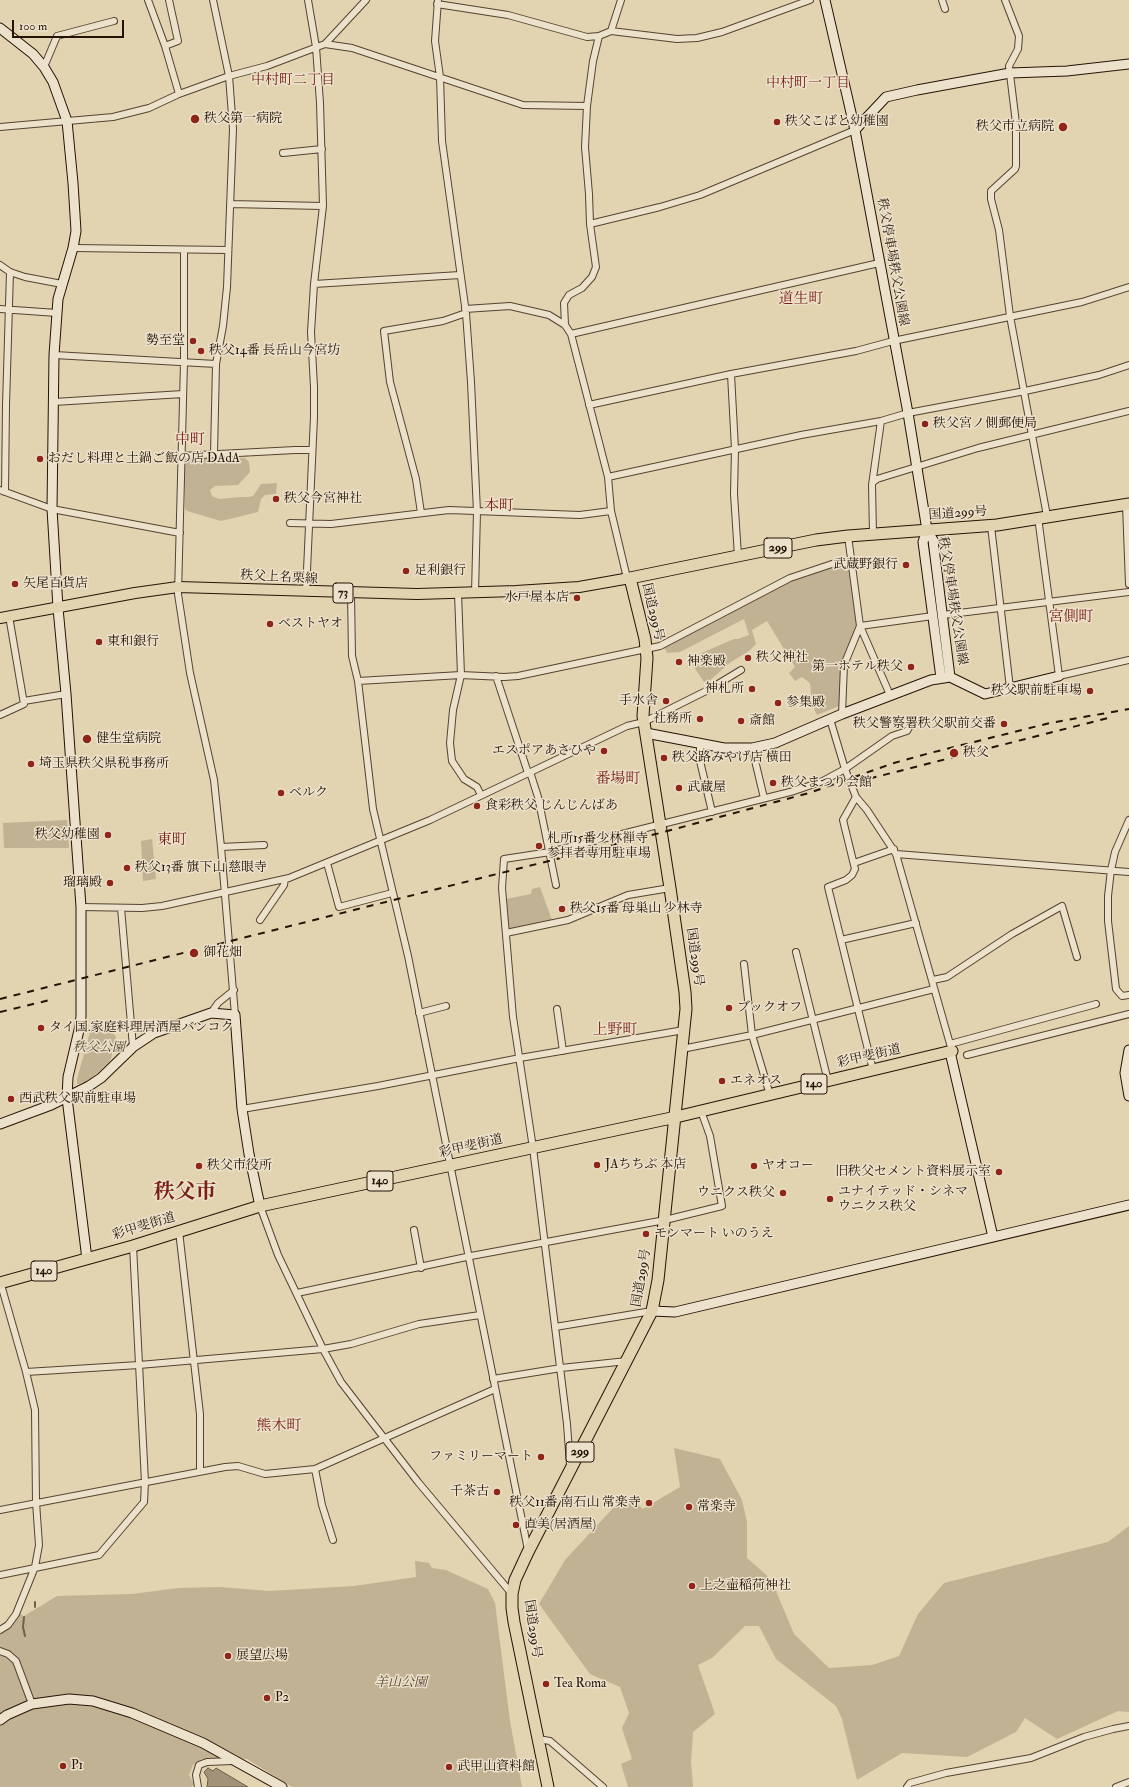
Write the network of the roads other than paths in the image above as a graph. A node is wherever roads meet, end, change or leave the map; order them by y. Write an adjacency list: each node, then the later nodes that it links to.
1 (148, 0): 18 (street)
2 (169, 0): 18 (street)
3 (213, 0): 23 (street)
4 (308, 0): 19 (street)
5 (366, 0): 17 (street)
6 (621, 0): 15 (street)
7 (810, 0): 15 (street)
8 (825, 0): 29 (street, 秩父停車場秩父公園線)
9 (942, 0): 12 (street)
10 (1005, 0): 22 (street)
11 (437, 2): 16 (street); 24 (street)
12 (944, 9)
13 (114, 21): 21 (street)
14 (0, 28): 21 (street)
15 (611, 31): 16 (street)
16 (599, 36): 26 (street)
17 (325, 44): 19 (street); 24 (street)
18 (165, 46): 25 (street)
19 (316, 47): 23 (street); 30 (street)
20 (1129, 64): 22 (street)
21 (44, 67): 27 (street)
22 (1010, 73): 29 (street); 49 (street)
23 (230, 76): 25 (street); 32 (street)
24 (440, 77): 26 (street); 41 (street)
25 (179, 94): 27 (street)
26 (587, 106): 34 (street)
27 (67, 121): 28 (street); 35 (street)
28 (0, 127)
29 (855, 130): 34 (street); 38 (street, 秩父停車場秩父公園線)
30 (322, 148): 31 (street); 33 (street)
31 (283, 153)
32 (230, 204): 33 (street); 37 (street)
33 (323, 206): 43 (street)
34 (590, 224): 50 (street)
35 (73, 248): 36 (street); 42 (street)
36 (184, 250): 37 (street); 54 (street)
37 (227, 250): 55 (street)
38 (879, 263): 51 (street); 52 (street, 秩父停車場秩父公園線)
39 (0, 266): 40 (street)
40 (10, 272): 42 (street); 46 (street)
41 (460, 275): 43 (street); 47 (street)
42 (62, 284): 48 (street)
43 (314, 284): 67 (street)
44 (1129, 287): 49 (street)
45 (0, 309): 46 (street)
46 (9, 309): 48 (street); 73 (street)
47 (465, 311): 50 (street); 77 (street); 78 (street)
48 (57, 313): 53 (street)
49 (1010, 316): 52 (street); 58 (street)
50 (565, 325): 51 (street)
51 (571, 334): 61 (street)
52 (893, 341): 57 (street); 63 (street, 秩父停車場秩父公園線)
53 (54, 355): 54 (street); 60 (street)
54 (184, 362): 55 (street); 59 (street)
55 (216, 364): 68 (street)
56 (1129, 365): 58 (street)
57 (731, 374): 61 (street); 66 (street)
58 (1025, 391): 63 (street); 65 (street)
59 (183, 394): 60 (street); 69 (street)
60 (54, 402): 75 (street)
61 (589, 405): 71 (street)
62 (1129, 411): 65 (street)
63 (908, 413): 64 (street); 70 (street, 秩父停車場秩父公園線)
64 (881, 421): 66 (street); 72 (street)
65 (1032, 435): 70 (street); 79 (street)
66 (735, 449): 71 (street); 87 (street)
67 (312, 450): 68 (street); 81 (street)
68 (214, 454): 69 (street)
69 (181, 456): 84 (street)
70 (916, 467): 72 (street); 83 (street, 秩父停車場秩父公園線)
71 (608, 477): 76 (street)
72 (873, 482): 85 (street)
73 (3, 491): 75 (street)
74 (1127, 505): 79 (highway, 国道299号 / 299); 90 (street)
75 (52, 509): 84 (street); 98 (street)
76 (611, 511): 77 (street); 89 (street)
77 (477, 512): 78 (street); 94 (street)
78 (421, 513): 81 (street)
79 (1042, 517): 82 (highway, 国道299号 / 299); 97 (street)
80 (290, 523): 81 (street)
81 (310, 524): 92 (street)
82 (991, 526): 83 (highway, 国道299号 / 299); 99 (street)
83 (927, 530): 85 (highway, 国道299号 / 299); 100 (street, 秩父停車場秩父公園線); 101 (street, 秩父停車場秩父公園線)
84 (180, 533): 91 (street)
85 (873, 534): 86 (highway, 国道299号 / 299)
86 (848, 536): 87 (highway, 国道299号 / 299); 88 (street)
87 (738, 556): 89 (highway, 国道299号 / 299)
88 (851, 562): 103 (street); 104 (street)
89 (628, 578): 94 (main road, 秩父上名栗線 / 73); 104 (highway, 国道299号 / 299)
90 (1129, 584)
91 (178, 587): 92 (main road, 秩父上名栗線 / 73); 98 (main road, 秩父上名栗線 / 73); 133 (street)
92 (306, 592): 95 (main road, 秩父上名栗線 / 73)
93 (1129, 592): 97 (street)
94 (475, 593): 96 (main road, 秩父上名栗線 / 73)
95 (351, 594): 96 (main road, 秩父上名栗線 / 73); 111 (street)
96 (458, 594): 107 (street)
97 (1049, 602): 99 (street); 109 (street)
98 (58, 608): 102 (main road, 秩父上名栗線 / 73); 113 (street)
99 (1002, 609): 100 (street); 112 (street)
100 (943, 615): 110 (street, 秩父停車場秩父公園線)
101 (933, 616): 103 (street); 110 (street, 秩父停車場秩父公園線)
102 (4, 617): 115 (street)
103 (860, 626): 114 (street); 116 (street)
104 (646, 647): 108 (street); 120 (highway, 国道299号 / 299)
105 (1129, 660): 109 (street)
106 (741, 670): 120 (street)
107 (461, 675): 108 (street); 111 (street); 125 (street)
108 (496, 676): 124 (street)
109 (1059, 676): 112 (street)
110 (946, 677): 112 (street); 114 (street)
111 (358, 681): 131 (street)
112 (1010, 688)
113 (66, 694): 115 (street); 145 (street)
114 (890, 695): 116 (street)
115 (24, 701): 117 (street)
116 (842, 714): 118 (street)
117 (0, 715)
118 (830, 719): 122 (street); 123 (street)
119 (911, 724): 123 (street)
120 (645, 727): 121 (street); 124 (street); 130 (highway, 国道299号 / 299)
121 (700, 743): 122 (street); 128 (street)
122 (752, 748): 127 (street)
123 (844, 769): 126 (street); 127 (street)
124 (529, 772): 125 (street); 134 (street)
125 (481, 795): 131 (street)
126 (856, 797): 135 (street); 136 (street)
127 (764, 798): 128 (street)
128 (712, 812): 130 (street)
129 (1129, 820): 138 (street)
130 (659, 826): 134 (street); 142 (highway, 国道299号 / 299)
131 (379, 841): 137 (street); 144 (street)
132 (264, 845): 133 (street)
133 (221, 847): 143 (street)
134 (550, 852): 141 (street); 149 (street)
135 (895, 852): 136 (street); 138 (street); 148 (street)
136 (854, 862): 150 (street)
137 (327, 863): 140 (street); 144 (street)
138 (1111, 870): 139 (street); 157 (street)
139 (1129, 872)
140 (285, 879): 143 (street); 147 (street)
141 (556, 885)
142 (670, 888): 149 (street); 167 (highway, 国道299号 / 299)
143 (225, 892): 146 (street); 156 (street)
144 (392, 893): 163 (street)
145 (81, 907): 146 (street); 181 (street)
146 (122, 908): 169 (street)
147 (260, 920)
148 (916, 923): 150 (street); 154 (street)
149 (506, 933): 175 (street)
150 (841, 940): 160 (street)
151 (796, 952): 166 (street)
152 (1077, 958): 154 (street)
153 (744, 964): 168 (street)
154 (933, 980): 155 (street)
155 (934, 989): 160 (street); 171 (street)
156 (234, 990): 162 (street); 165 (street)
157 (1129, 995)
158 (1096, 1004): 171 (street)
159 (446, 1006): 163 (street)
160 (859, 1008): 166 (street); 176 (street)
161 (557, 1010): 173 (street)
162 (211, 1012): 165 (street); 169 (street)
163 (419, 1013): 177 (street)
164 (1129, 1014): 174 (street)
165 (235, 1015): 182 (street)
166 (813, 1019): 168 (street); 178 (street)
167 (684, 1030): 170 (highway, 国道299号 / 299); 173 (street)
168 (752, 1035): 170 (street); 179 (street)
169 (133, 1046): 181 (street)
170 (682, 1049): 184 (highway, 国道299号 / 299)
171 (950, 1049): 176 (highway, 彩甲斐街道 / 140); 193 (street)
172 (1129, 1050): 180 (street)
173 (563, 1051): 175 (street)
174 (968, 1055)
175 (520, 1058): 177 (street); 186 (street)
176 (873, 1070): 178 (highway, 彩甲斐街道 / 140)
177 (432, 1075): 182 (street); 187 (street)
178 (828, 1081): 179 (highway, 彩甲斐街道 / 140)
179 (770, 1095): 183 (highway, 彩甲斐街道 / 140)
180 (1129, 1096)
181 (67, 1098): 185 (street); 197 (street)
182 (242, 1109): 189 (street)
183 (701, 1111): 184 (highway, 彩甲斐街道 / 140); 190 (street)
184 (676, 1117): 186 (highway, 彩甲斐街道 / 140); 190 (highway, 国道299号 / 299)
185 (0, 1124)
186 (533, 1148): 187 (highway, 彩甲斐街道 / 140); 194 (street)
187 (450, 1166): 189 (highway, 彩甲斐街道 / 140); 196 (street)
188 (1129, 1205): 193 (street)
189 (260, 1206): 192 (highway, 彩甲斐街道 / 140); 200 (street)
190 (665, 1220): 194 (street); 201 (highway, 国道299号 / 299)
191 (414, 1230): 198 (street)
192 (179, 1231): 195 (highway, 彩甲斐街道 / 140); 205 (street)
193 (993, 1237): 201 (street)
194 (545, 1242): 196 (street); 203 (street)
195 (133, 1246): 197 (highway, 彩甲斐街道 / 140); 207 (street)
196 (468, 1257): 198 (street); 202 (street)
197 (87, 1259): 199 (highway, 彩甲斐街道 / 140)
198 (420, 1268): 200 (street)
199 (0, 1281): 209 (street)
200 (296, 1292): 204 (street)
201 (652, 1311): 203 (street); 206 (highway, 国道299号 / 299)
202 (480, 1315): 204 (street); 210 (street)
203 (555, 1326): 208 (street)
204 (323, 1349): 205 (street); 212 (street)
205 (195, 1360): 207 (street); 214 (street)
206 (627, 1361): 208 (street); 215 (highway, 国道299号 / 299)
207 (139, 1365): 209 (street); 216 (street)
208 (560, 1368): 210 (street); 215 (street)
209 (26, 1372): 217 (street)
210 (493, 1379): 211 (street)
211 (495, 1389): 212 (street); 220 (street)
212 (385, 1439): 213 (street); 223 (street)
213 (315, 1469): 214 (street); 219 (street)
214 (200, 1471): 216 (street)
215 (571, 1471): 220 (highway, 国道299号 / 299)
216 (145, 1482): 217 (street); 221 (street)
217 (36, 1502): 218 (street); 221 (street)
218 (0, 1510)
219 (333, 1540)
220 (528, 1552): 223 (highway, 国道299号 / 299)
221 (35, 1567): 222 (street); 224 (street)
222 (0, 1576)
223 (512, 1594): 229 (highway, 国道299号 / 299)
224 (0, 1630)
225 (0, 1651): 226 (street)
226 (32, 1704): 227 (street); 230 (street)
227 (0, 1720)
228 (1129, 1726): 236 (street)
229 (538, 1739): 234 (highway, 国道299号 / 299); 235 (street)
230 (237, 1761): 232 (street); 233 (street)
231 (1129, 1782): 237 (street)
232 (198, 1787)
233 (282, 1787)
234 (548, 1787)
235 (603, 1787)
236 (907, 1787)
237 (1116, 1787)

